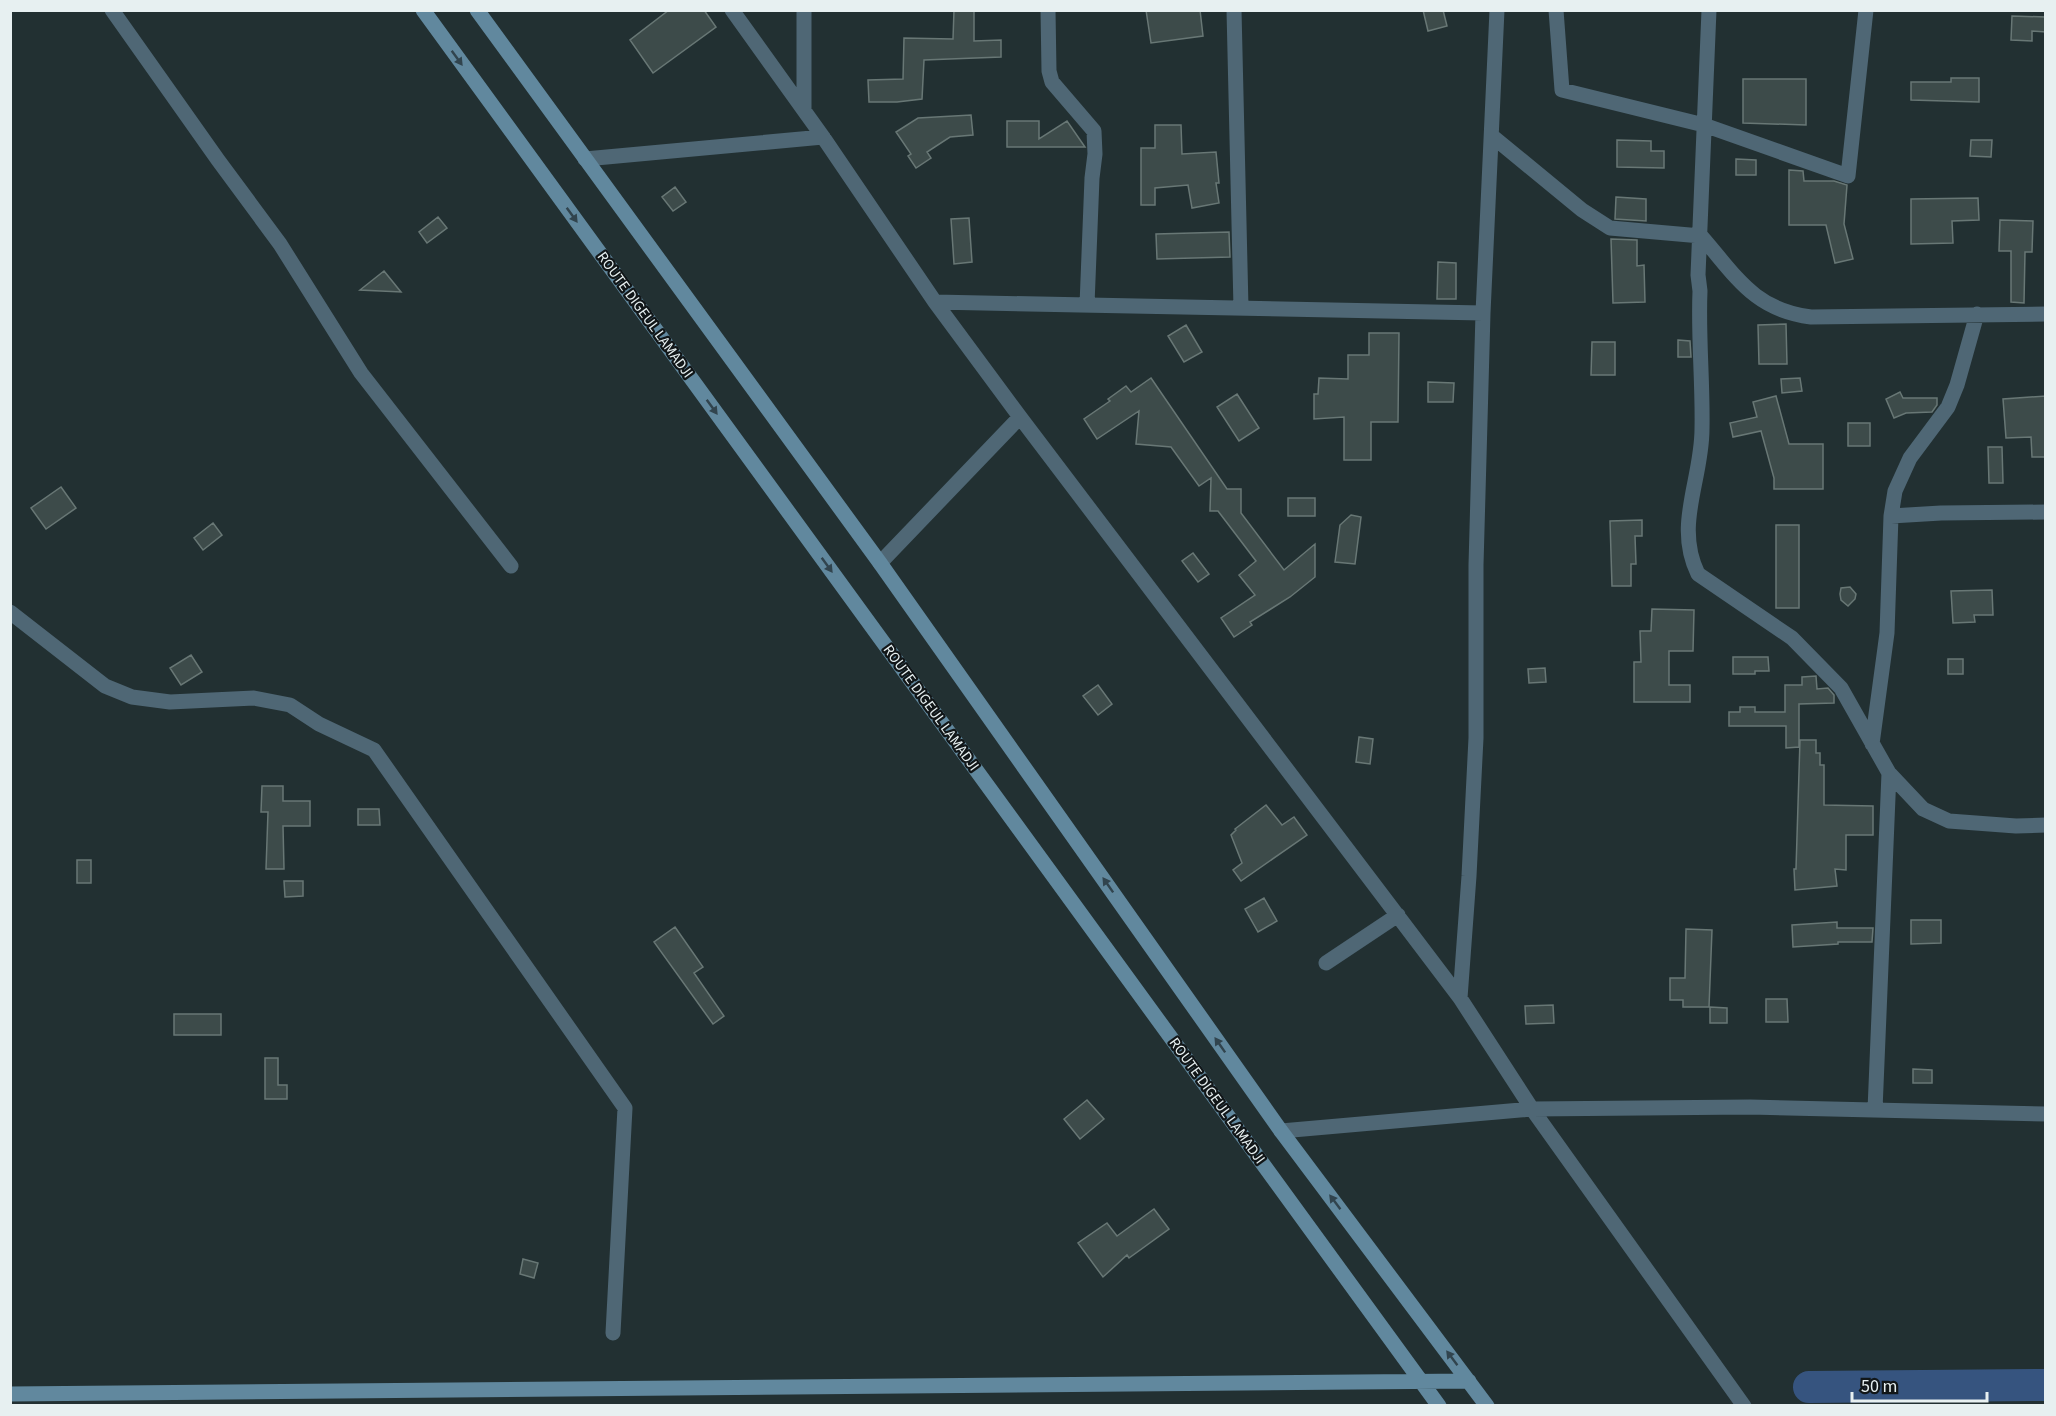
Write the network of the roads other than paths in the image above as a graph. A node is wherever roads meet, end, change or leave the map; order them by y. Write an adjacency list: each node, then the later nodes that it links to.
1 (112, 10): 28 (street)
2 (423, 10): 41 (main road, ROUTE DIGEUL LAMADJI, one-way to 41)
3 (477, 10): 16 (main road)
4 (732, 10): 12 (street)
5 (804, 10): 12 (street)
6 (1048, 10): 19 (street)
7 (1234, 10): 20 (street)
8 (1497, 10): 15 (street)
9 (1556, 10): 13 (street)
10 (1709, 10): 13 (street)
11 (1866, 10): 13 (street)
12 (804, 110): 14 (street)
13 (1704, 125): 17 (street)
14 (823, 136): 16 (street); 18 (street)
15 (1492, 136): 17 (street); 21 (street)
16 (585, 159): 27 (main road)
17 (1701, 236): 22 (street); 30 (street)
18 (935, 302): 19 (street); 24 (street)
19 (1087, 305): 20 (street)
20 (1240, 308): 21 (street)
21 (1483, 313): 35 (street)
22 (1977, 314): 23 (street); 26 (street)
23 (2046, 314)
24 (1020, 417): 27 (street); 33 (street)
25 (2046, 512): 26 (street)
26 (1891, 516): 30 (street)
27 (880, 563): 39 (main road, one-way to 27)
28 (512, 566)
29 (10, 612): 40 (street)
30 (1872, 744): 31 (street)
31 (1889, 773): 32 (street); 37 (street)
32 (2046, 825)
33 (1398, 915): 34 (street); 35 (street)
34 (1326, 963)
35 (1460, 998): 36 (street)
36 (1532, 1109): 37 (street); 39 (street); 46 (street)
37 (1875, 1110): 38 (street)
38 (2046, 1114)
39 (1281, 1131): 42 (main road, one-way to 39)
40 (614, 1333)
41 (1422, 1382): 42 (main road); 43 (main road); 44 (main road, ROUTE DIGEUL LAMADJI)
42 (1469, 1382): 45 (main road)
43 (10, 1394)
44 (1439, 1406)
45 (1487, 1406)
46 (1744, 1406)

